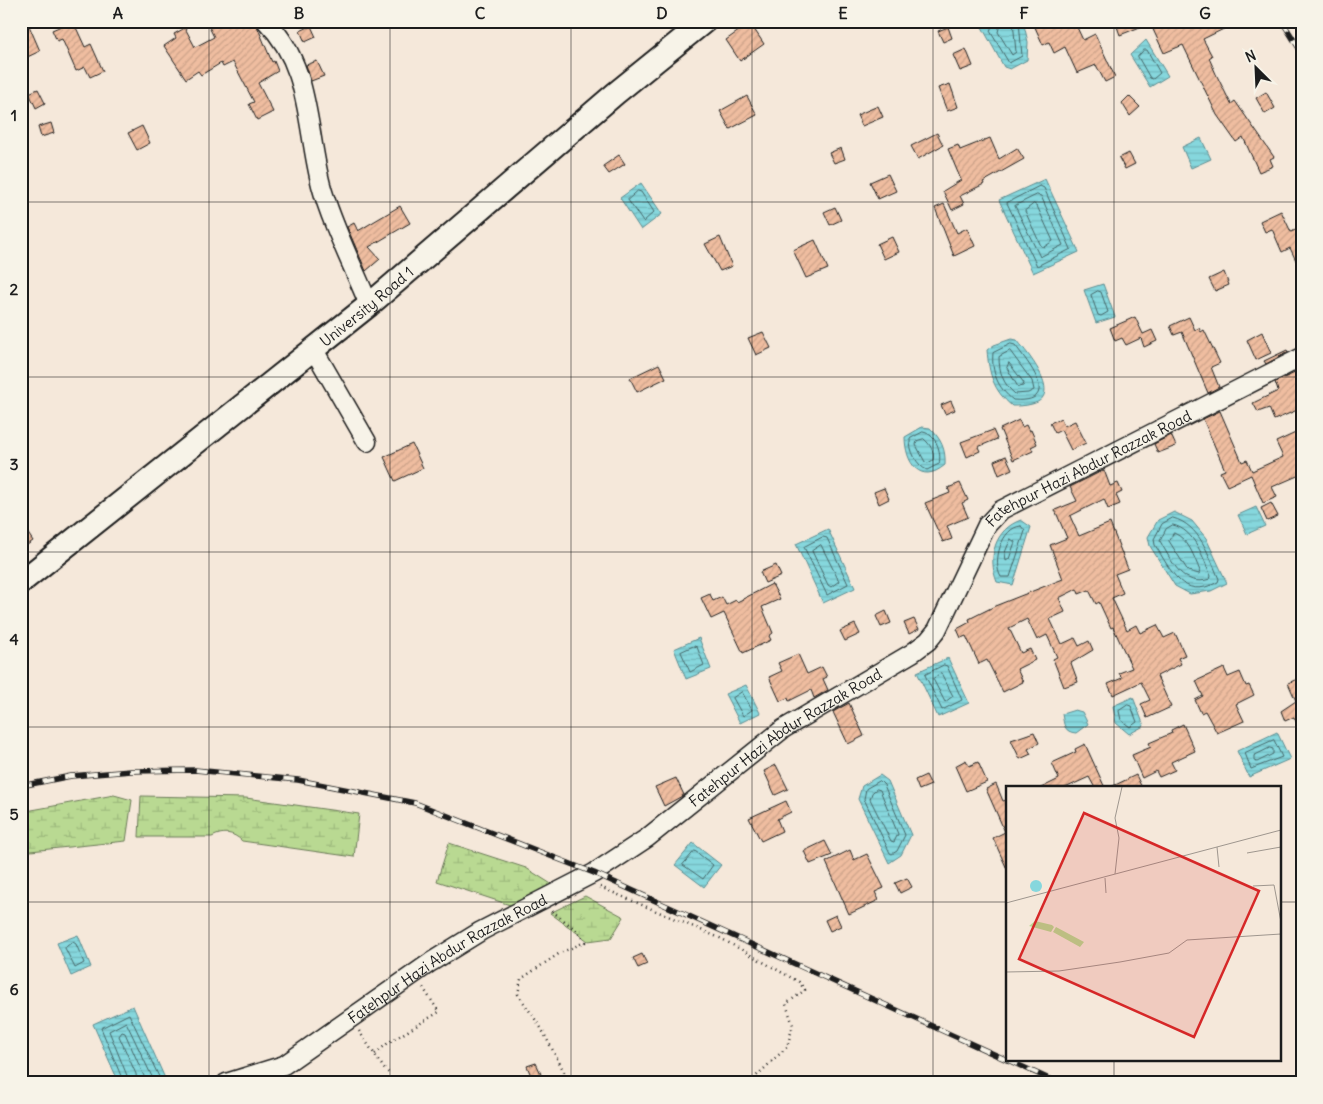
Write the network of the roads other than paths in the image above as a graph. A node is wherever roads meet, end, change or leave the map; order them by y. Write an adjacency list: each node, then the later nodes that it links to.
1 (266, 21): 3 (street)
2 (705, 21): 3 (main road, University Road 1)
3 (369, 305): 4 (main road, University Road 1)
4 (314, 350): 6 (street); 7 (main road, University Road 1)
5 (1302, 357): 8 (street, Fatehpur Hazi Abdur Razzak Road)
6 (367, 442)
7 (21, 582)
8 (226, 1083)

